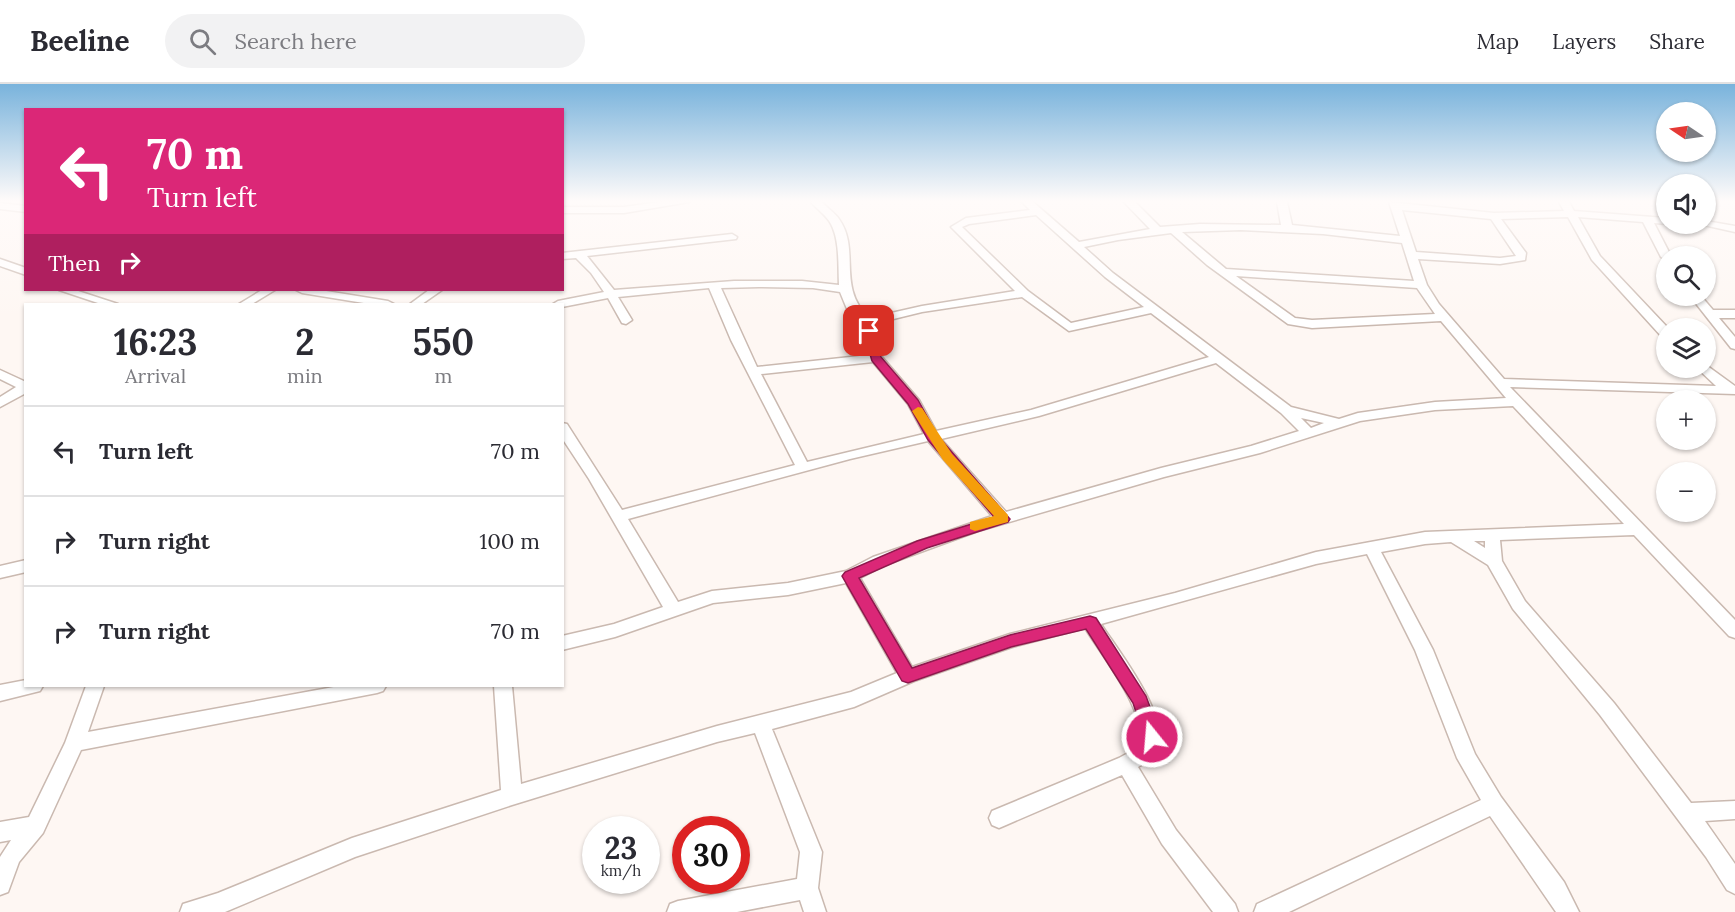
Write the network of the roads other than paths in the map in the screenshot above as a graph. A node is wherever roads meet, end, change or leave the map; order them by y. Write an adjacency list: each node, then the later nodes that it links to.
1 (1406, 240): 12 (street)
2 (690, 241): 11 (street)
3 (841, 241): 21 (street)
4 (970, 241): 27 (street)
5 (1071, 241): 10 (street)
6 (1106, 241): 10 (street)
7 (1184, 241): 16 (street)
8 (1512, 241): 12 (street)
9 (1587, 241): 40 (street)
10 (1077, 246): 34 (street)
11 (580, 255): 13 (street); 26 (street)
12 (1412, 255): 20 (street)
13 (564, 256)
14 (0, 262): 15 (street)
15 (24, 271)
16 (1224, 272): 17 (street); 18 (street)
17 (1250, 275): 18 (street); 20 (street)
18 (1236, 281): 37 (street)
19 (712, 285): 21 (street); 26 (street); 44 (street)
20 (1421, 285): 37 (street)
21 (845, 290): 39 (street)
22 (68, 291): 28 (street)
23 (267, 291): 29 (street)
24 (308, 291): 30 (street)
25 (434, 291): 31 (street)
26 (609, 292): 32 (street); 38 (street)
27 (1024, 293): 34 (street); 39 (street)
28 (109, 303)
29 (247, 303)
30 (382, 303)
31 (416, 303)
32 (562, 303)
33 (1703, 306): 35 (street)
34 (1152, 309): 43 (street)
35 (1709, 314): 36 (street); 41 (street)
36 (1735, 314)
37 (1444, 317): 47 (street)
38 (626, 320)
39 (866, 322): 42 (street)
40 (1656, 324)
41 (1735, 345)
42 (876, 358): 44 (street); 57 (street)
43 (1216, 359): 53 (street); 57 (street)
44 (753, 371): 58 (street)
45 (0, 374): 48 (street)
46 (1716, 378): 50 (street)
47 (1500, 383): 50 (street); 51 (street)
48 (24, 386)
49 (24, 388): 52 (street)
50 (1732, 390)
51 (1516, 402): 54 (street); 61 (street)
52 (0, 403)
53 (1286, 410): 54 (street); 56 (street)
54 (1339, 423): 56 (street)
55 (564, 430): 59 (street)
56 (1309, 434): 60 (street)
57 (933, 438): 58 (street); 60 (street)
58 (803, 467): 59 (street)
59 (618, 516): 69 (street)
60 (1004, 519): 68 (street)
61 (1638, 529): 62 (street); 71 (street)
62 (1492, 534): 63 (street); 65 (street)
63 (1454, 537): 64 (street); 65 (street)
64 (1371, 547): 70 (street); 83 (street)
65 (1494, 561): 85 (street)
66 (24, 566): 67 (street)
67 (0, 572)
68 (850, 576): 69 (street); 73 (street)
69 (673, 609): 72 (street)
70 (1090, 622): 73 (street); 81 (street)
71 (1735, 631)
72 (564, 643)
73 (908, 676): 79 (street)
74 (29, 687): 78 (street)
75 (95, 687): 80 (street)
76 (372, 687): 80 (street)
77 (503, 687): 82 (street)
78 (0, 693)
79 (761, 724): 82 (street); 91 (street)
80 (75, 742): 87 (street)
81 (1126, 764): 86 (street); 95 (street)
82 (512, 796): 92 (street)
83 (1494, 804): 96 (street); 97 (street)
84 (1735, 810): 85 (street)
85 (1687, 813): 89 (street)
86 (999, 818)
87 (36, 825): 88 (street); 90 (street)
88 (0, 832)
89 (1735, 882)
90 (0, 884)
91 (807, 888): 93 (street); 94 (street)
92 (191, 912)
93 (678, 912)
94 (815, 912)
95 (1227, 912)
96 (1265, 912)
97 (1568, 912)

